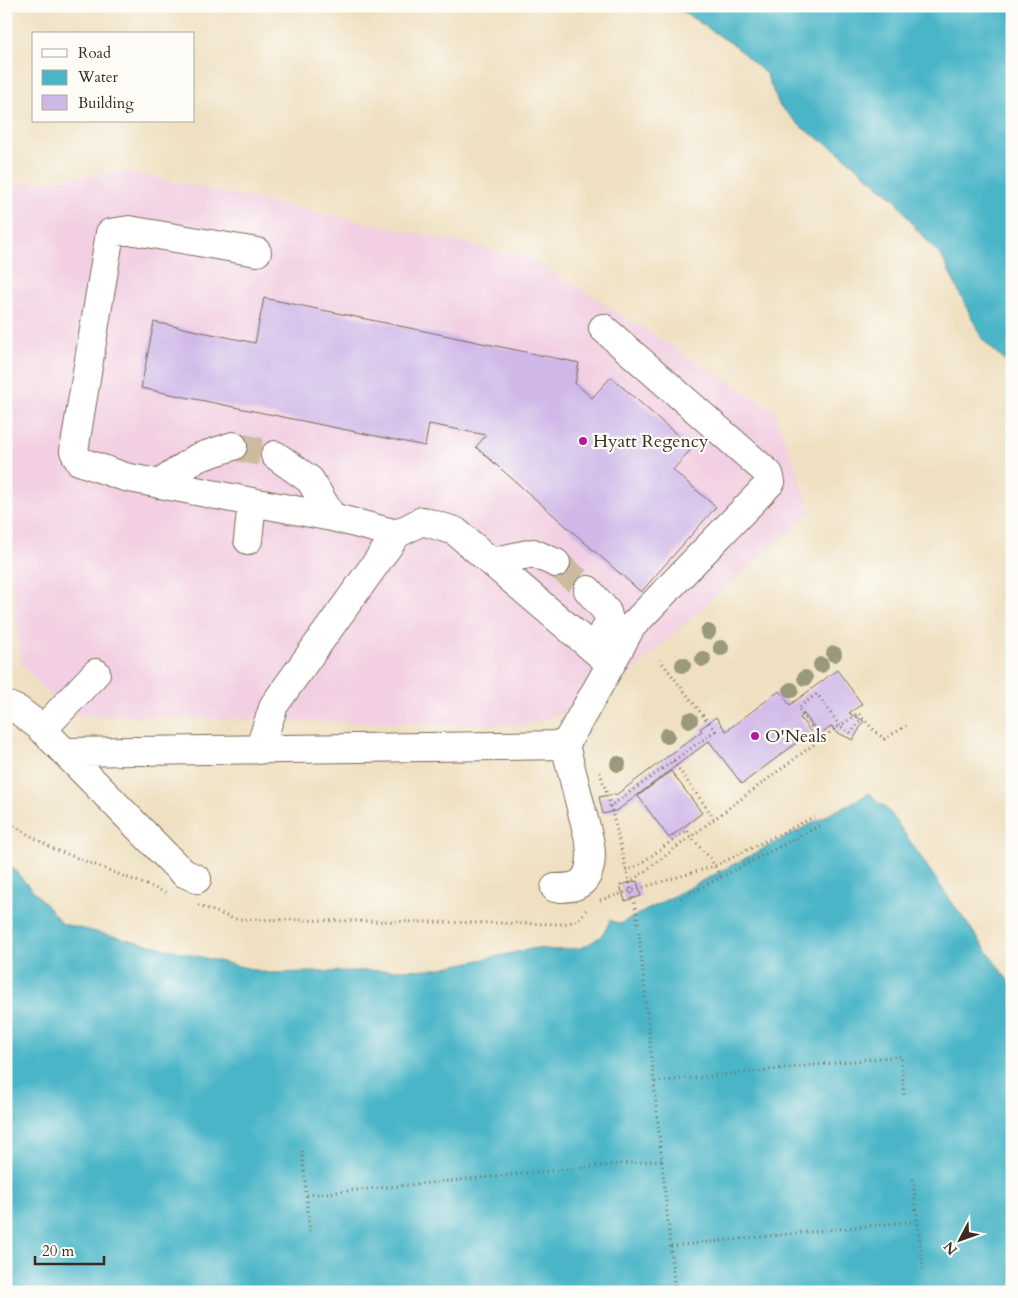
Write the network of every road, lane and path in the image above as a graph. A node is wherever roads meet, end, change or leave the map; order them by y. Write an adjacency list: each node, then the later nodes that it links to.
1 (257, 252): 5 (street)
2 (603, 328): 13 (street)
3 (234, 446): 5 (street)
4 (275, 455): 7 (street)
5 (159, 484): 6 (street)
6 (252, 502): 7 (street); 9 (street)
7 (332, 517): 8 (street)
8 (397, 534): 10 (street); 23 (street)
9 (248, 540)
10 (491, 562): 11 (street); 13 (street)
11 (556, 563)
12 (588, 590): 13 (street)
13 (602, 656): 22 (street)
14 (660, 660): 25 (path)
15 (96, 673): 20 (street)
16 (6, 705): 20 (street)
17 (862, 718): 18 (path); 18 (path); 19 (path)
18 (840, 726): 21 (path); 21 (path)
19 (906, 726)
20 (42, 730): 24 (street)
21 (820, 739): 30 (path)
22 (564, 745): 23 (street); 28 (street)
23 (260, 750): 24 (street)
24 (65, 752): 39 (street)
25 (673, 761): 27 (path); 30 (path)
26 (600, 772): 27 (path)
27 (611, 807): 28 (path); 35 (path)
28 (581, 810): 38 (street)
29 (814, 817): 34 (path)
30 (714, 818): 33 (path)
31 (6, 820): 41 (path)
32 (821, 826): 36 (path)
33 (690, 836): 34 (path); 35 (path); 37 (path)
34 (715, 866): 36 (path); 40 (path)
35 (626, 871): 37 (path)
36 (721, 877): 42 (path)
37 (629, 883): 40 (path)
38 (555, 888)
39 (197, 892): 44 (path)
40 (631, 892): 43 (path); 45 (path)
41 (169, 894)
42 (681, 898)
43 (600, 900)
44 (588, 907)
45 (654, 1082): 46 (path); 48 (path)
46 (904, 1096)
47 (302, 1151): 50 (path)
48 (662, 1160): 50 (path); 53 (path)
49 (914, 1179): 51 (path)
50 (307, 1195): 52 (path)
51 (917, 1222): 53 (path); 54 (path)
52 (310, 1236)
53 (671, 1246): 55 (path)
54 (923, 1269)
55 (675, 1292)

